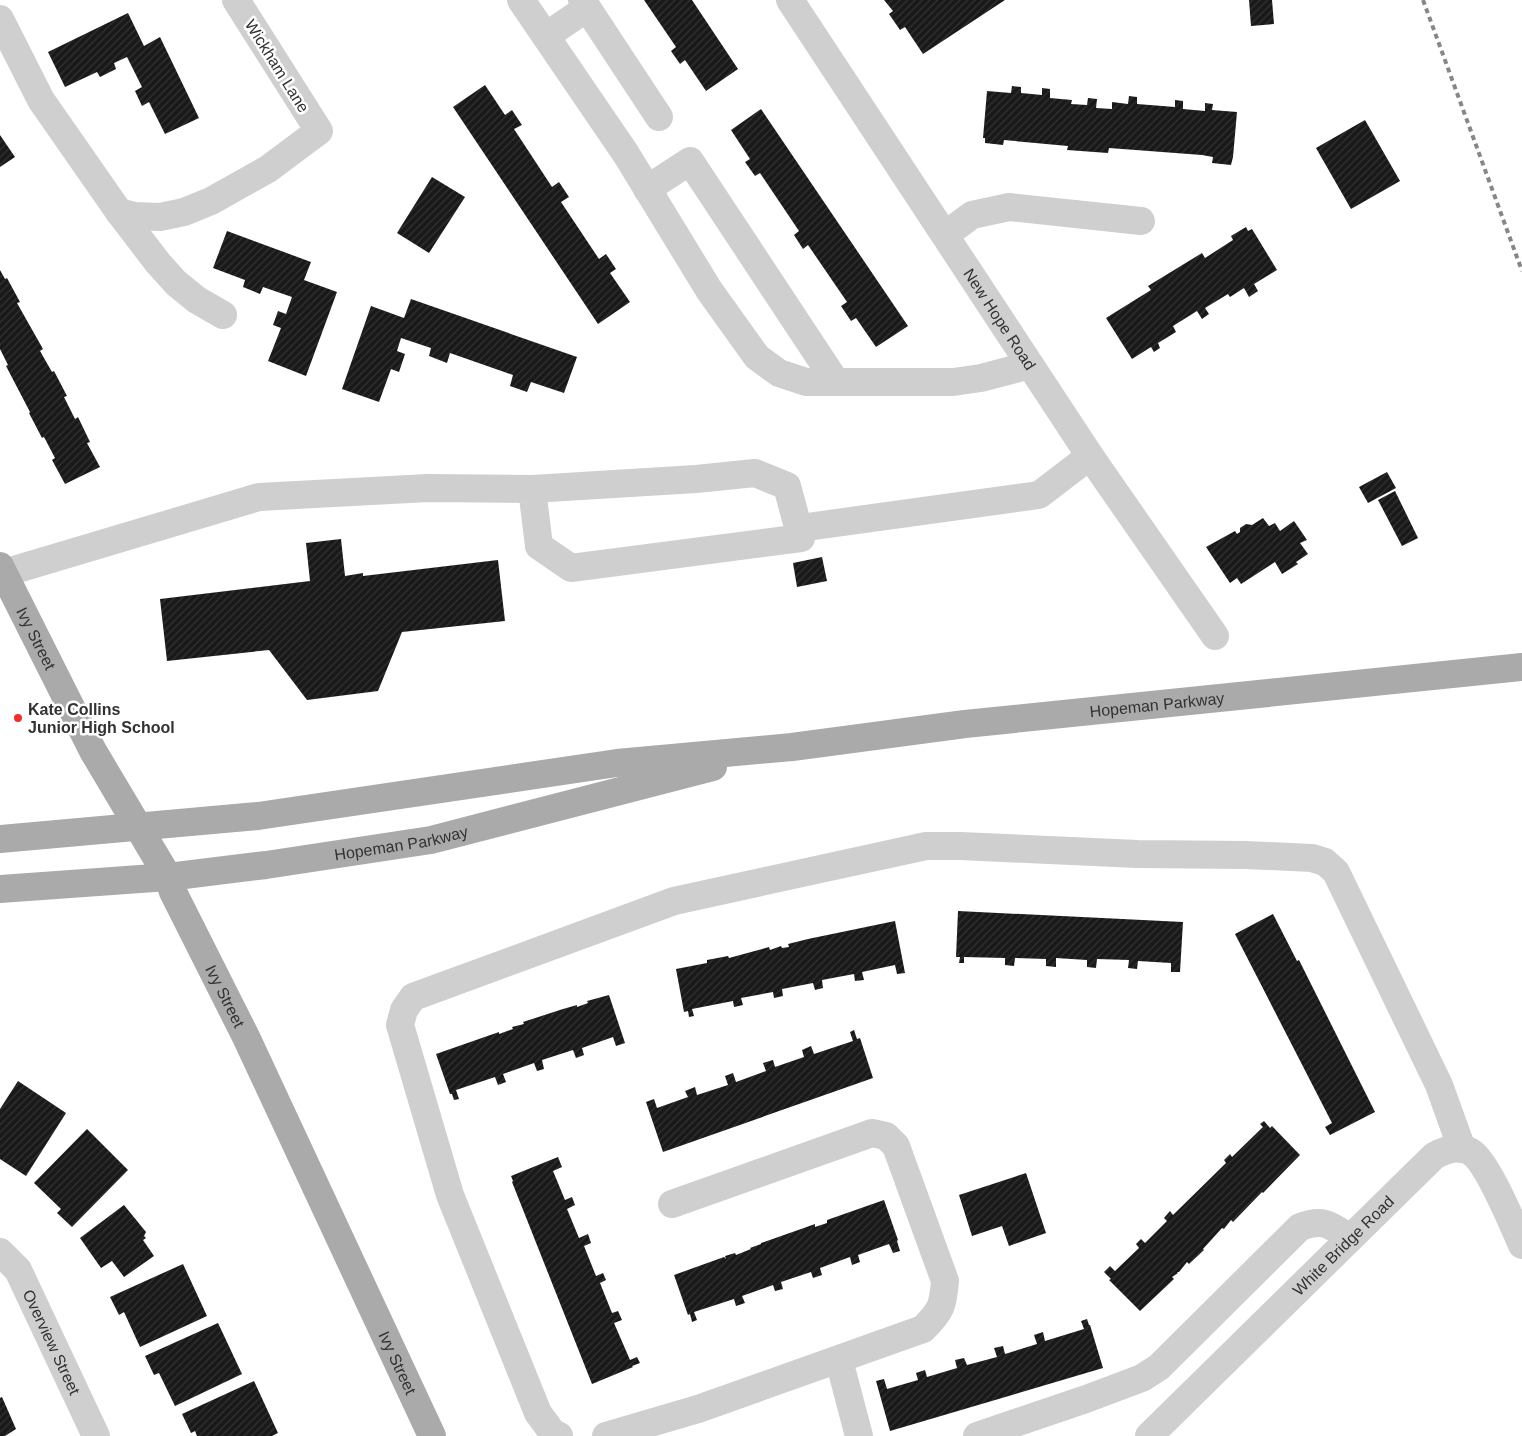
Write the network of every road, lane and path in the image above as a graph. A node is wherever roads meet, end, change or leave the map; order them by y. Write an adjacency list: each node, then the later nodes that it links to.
1 (236, 0): 9 (street, Wickham Lane)
2 (521, 0): 6 (street)
3 (790, 0): 11 (street, New Hope Road)
4 (584, 4): 6 (street); 7 (street)
5 (0, 18): 9 (street)
6 (546, 36): 8 (street)
7 (659, 117)
8 (647, 189): 14 (street); 14 (street)
9 (119, 212): 12 (street)
10 (1141, 221): 11 (street)
11 (944, 235): 13 (street, New Hope Road)
12 (223, 315)
13 (1030, 365): 14 (street); 15 (street, New Hope Road)
14 (836, 382)
15 (1090, 456): 17 (street); 19 (street, New Hope Road)
16 (532, 489): 17 (street); 17 (street); 18 (street)
17 (800, 528)
18 (2, 569): 22 (main road, Ivy Street)
19 (1215, 636)
20 (1522, 667): 21 (main road, Hopeman Parkway)
21 (792, 747): 22 (main road, Hopeman Parkway); 24 (main road, Hopeman Parkway)
22 (138, 827): 23 (main road, Hopeman Parkway); 24 (main road, Ivy Street)
23 (0, 840)
24 (168, 877): 25 (main road, Hopeman Parkway); 33 (main road, Ivy Street)
25 (0, 889)
26 (1462, 1149): 28 (street, White Bridge Road); 29 (street); 34 (street)
27 (672, 1204): 31 (street)
28 (1350, 1238): 37 (street); 38 (street, White Bridge Road)
29 (1522, 1245)
30 (0, 1252): 32 (street, Overview Street)
31 (838, 1360): 35 (street); 36 (street)
32 (96, 1436)
33 (432, 1436)
34 (559, 1436)
35 (606, 1436)
36 (858, 1436)
37 (977, 1436)
38 (1149, 1436)

